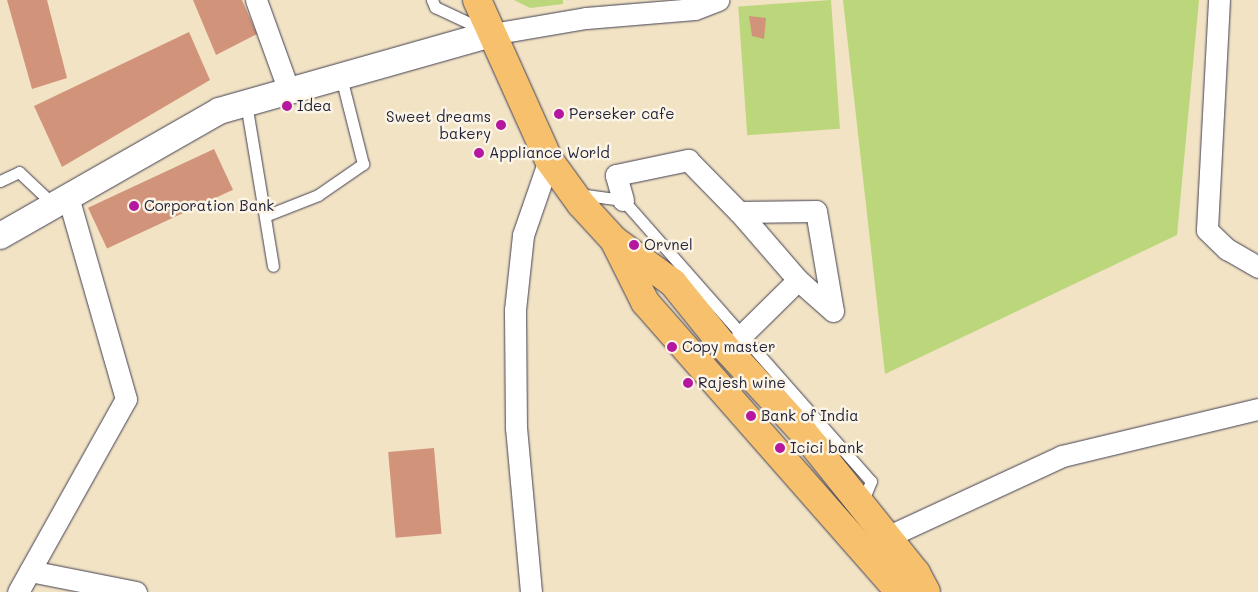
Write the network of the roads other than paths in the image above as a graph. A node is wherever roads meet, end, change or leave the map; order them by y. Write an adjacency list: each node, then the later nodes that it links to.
1 (256, 0): 8 (street)
2 (432, 0): 6 (lane)
3 (477, 0): 6 (main road)
4 (718, 0): 6 (street)
5 (1219, 0): 20 (street)
6 (492, 34): 7 (street); 10 (main road)
7 (341, 77): 8 (street); 16 (lane)
8 (289, 91): 9 (street)
9 (246, 103): 14 (street); 16 (lane)
10 (549, 160): 12 (main road); 30 (street)
11 (0, 181): 14 (lane)
12 (573, 193): 13 (lane); 18 (main road)
13 (622, 200): 15 (street); 22 (lane)
14 (61, 201): 17 (street); 26 (street)
15 (739, 212): 21 (street); 21 (street)
16 (265, 216): 19 (lane)
17 (0, 236)
18 (614, 240): 24 (main road); 31 (main road)
19 (273, 266)
20 (1258, 266)
21 (798, 280): 22 (street)
22 (742, 336): 24 (lane)
23 (1258, 409): 25 (street)
24 (862, 505): 25 (main road)
25 (887, 536): 32 (main road)
26 (30, 570): 27 (street); 28 (street)
27 (54, 584): 29 (street)
28 (18, 592)
29 (136, 592)
30 (531, 592)
31 (900, 592)
32 (926, 592)

